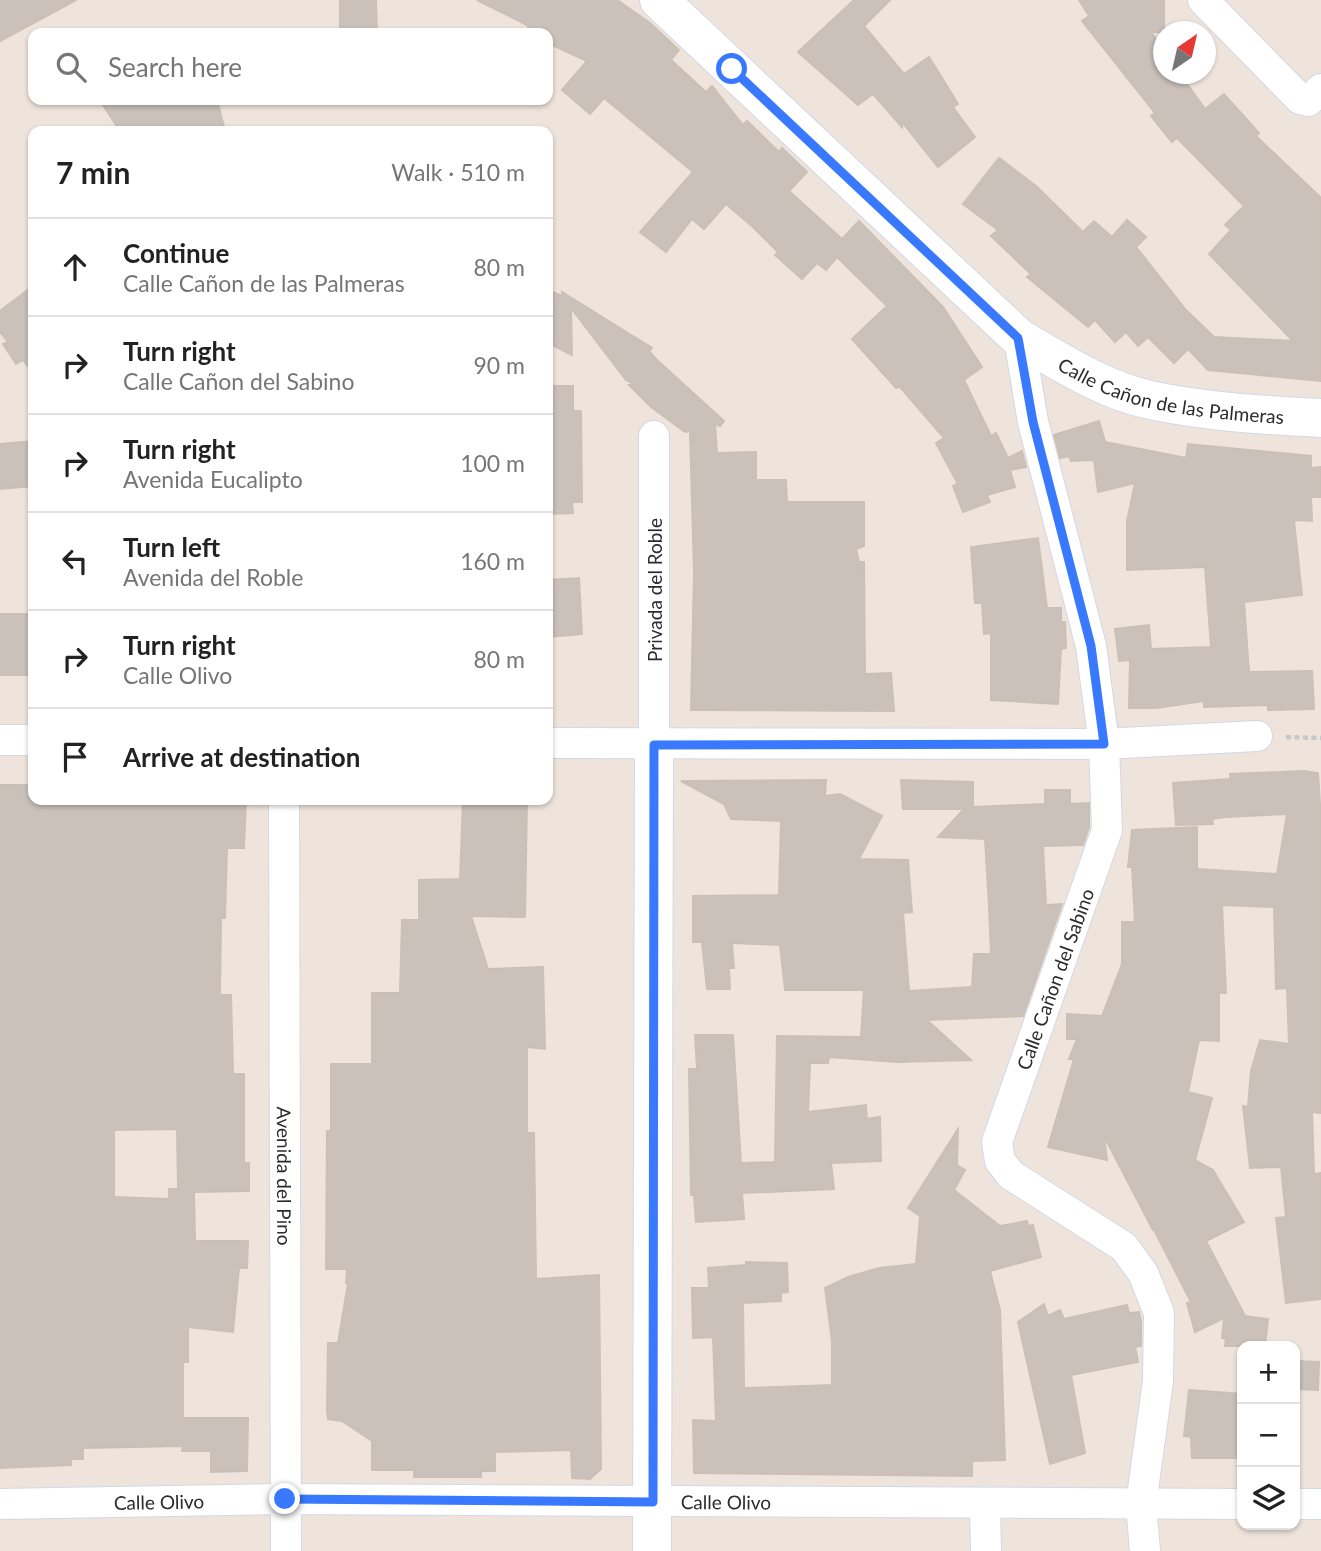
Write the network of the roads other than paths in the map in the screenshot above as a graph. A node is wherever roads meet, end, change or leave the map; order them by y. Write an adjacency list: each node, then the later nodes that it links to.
1 (659, 0): 4 (main road, Calle Cañon de las Palmeras)
2 (1203, 0): 3 (street)
3 (1313, 95)
4 (1018, 338): 5 (main road, Calle Cañon de las Palmeras); 11 (street, Calle Cañon del Sabino)
5 (1321, 418)
6 (654, 436): 12 (street, Privada del Roble)
7 (1257, 736): 11 (street)
8 (0, 740): 9 (street)
9 (28, 740)
10 (553, 743): 12 (street)
11 (1104, 744): 12 (street); 17 (street, Calle Cañon del Sabino)
12 (654, 745): 15 (main road)
13 (284, 805): 14 (street, Avenida del Pino)
14 (285, 1499): 15 (street, Calle Olivo); 16 (street, Calle Olivo); 22 (street, Avenida del Pino)
15 (653, 1502): 21 (street, Calle Olivo); 23 (main road)
16 (0, 1504)
17 (1141, 1504): 18 (street, Calle Olivo); 21 (street, Calle Olivo); 25 (street, Calle Cañon del Sabino)
18 (1237, 1504)
19 (1300, 1504): 20 (street)
20 (1321, 1504)
21 (985, 1505): 24 (street)
22 (286, 1551)
23 (652, 1551)
24 (986, 1551)
25 (1145, 1551)

